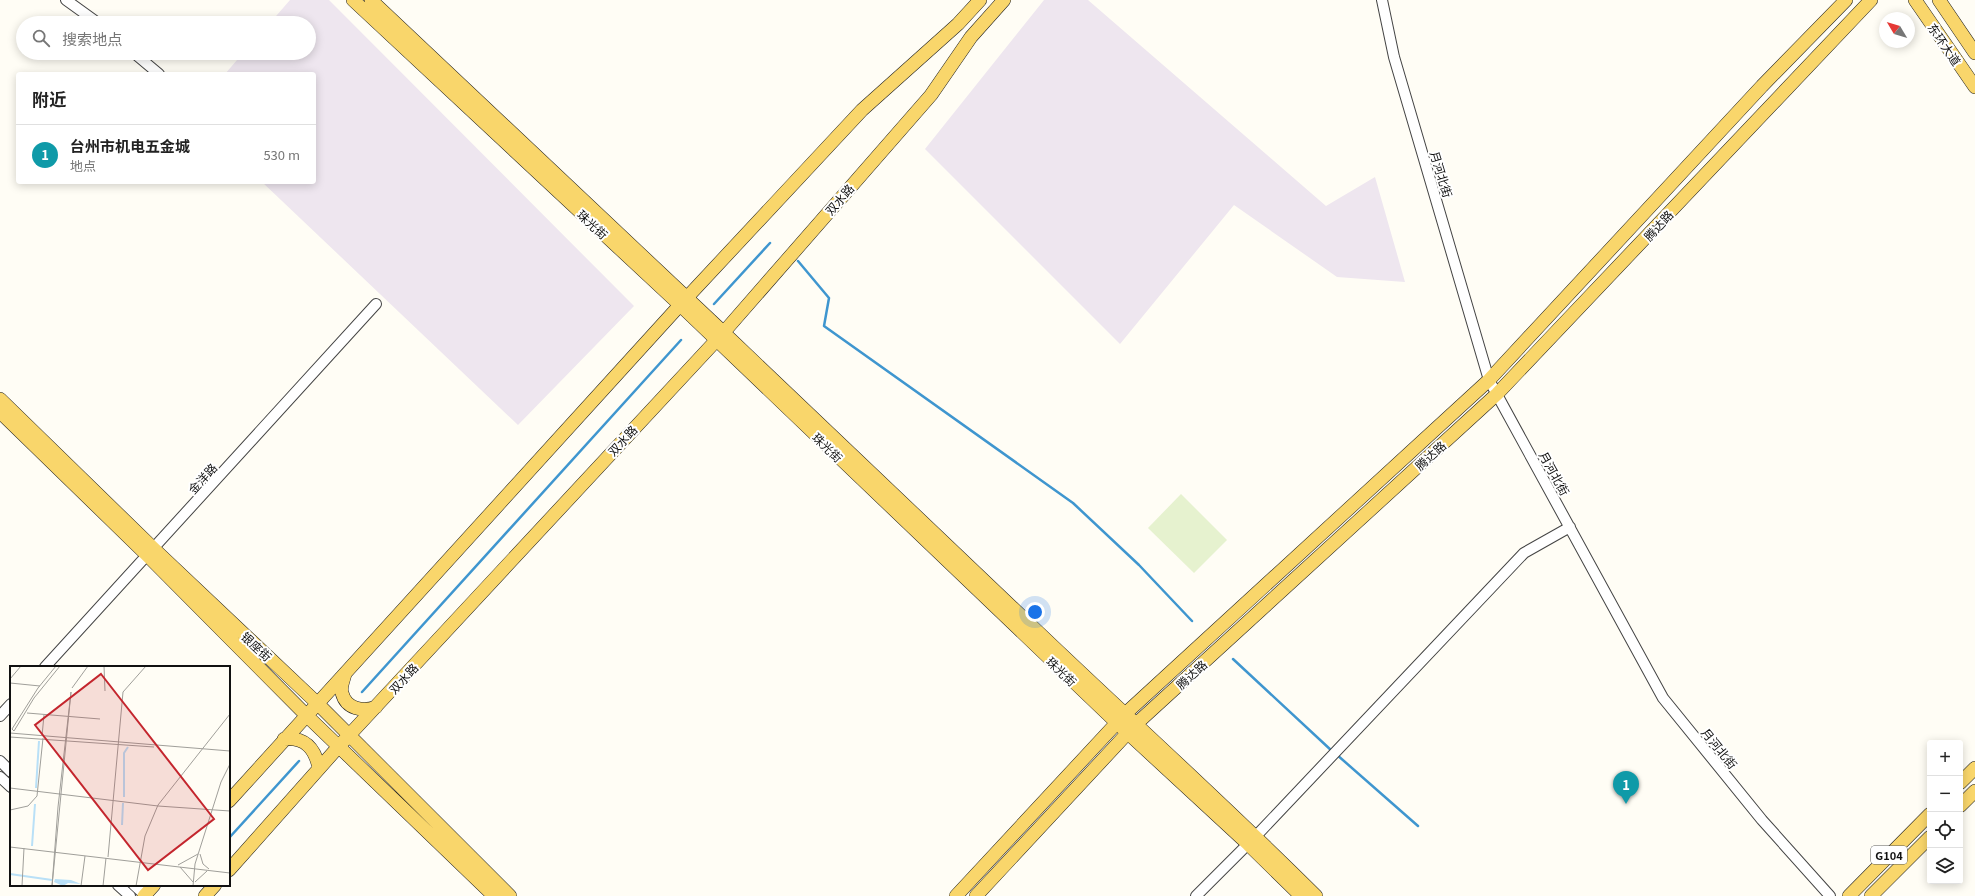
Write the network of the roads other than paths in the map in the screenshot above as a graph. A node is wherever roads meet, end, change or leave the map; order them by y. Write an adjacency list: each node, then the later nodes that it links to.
1 (66, 0): 11 (street)
2 (353, 0): 16 (main road, 珠光街)
3 (371, 0): 16 (main road, 珠光街)
4 (980, 0): 16 (main road)
5 (1004, 0): 18 (main road, 双水路)
6 (1382, 0): 19 (street, 月河北街)
7 (1846, 0): 19 (main road, 腾达路)
8 (1871, 0): 20 (main road, 腾达路)
9 (1915, 0): 15 (main road, 东环大道)
10 (1939, 0): 12 (main road, 东环大道)
11 (88, 16)
12 (1975, 53)
13 (142, 60): 14 (street)
14 (157, 72)
15 (1975, 87)
16 (684, 301): 18 (main road, 珠光街); 26 (main road)
17 (376, 304): 24 (street, 金洋路)
18 (719, 335): 29 (main road, 双水路); 32 (main road, 珠光街)
19 (1490, 380): 20 (street, 月河北街); 32 (main road, 腾达路)
20 (1497, 394): 23 (street, 月河北街); 33 (main road, 腾达路)
21 (0, 399): 24 (main road, 银座街)
22 (0, 412): 24 (main road, 银座街)
23 (1570, 527): 47 (street); 64 (street, 月河北街)
24 (151, 552): 25 (street, 金洋路); 27 (main road, 银座街); 30 (main road, 银座街)
25 (46, 666)
26 (346, 672): 27 (main road); 29 (main road)
27 (317, 703): 30 (main road); 35 (main road, 银座街)
28 (10, 705): 31 (street)
29 (376, 707): 35 (main road, 双水路)
30 (306, 715): 34 (main road); 35 (main road, 银座街)
31 (0, 716)
32 (1121, 719): 33 (main road, 珠光街); 59 (main road, 腾达路)
33 (1132, 729): 47 (main road, 珠光街); 60 (main road, 腾达路)
34 (284, 739): 37 (main road); 44 (main road)
35 (344, 741): 37 (main road, 双水路); 57 (main road); 58 (main road, 银座街)
36 (0, 762): 39 (street)
37 (319, 768): 49 (main road, 双水路)
38 (1975, 768): 41 (main road)
39 (10, 771)
40 (0, 777): 42 (street)
41 (1963, 780)
42 (10, 786)
43 (1975, 791): 45 (main road)
44 (230, 800)
45 (1963, 803)
46 (1927, 817): 65 (main road, G104)
47 (1252, 840): 61 (street); 62 (main road, 珠光街); 63 (main road, 珠光街)
48 (1927, 840): 66 (main road, G104)
49 (230, 869)
50 (119, 886): 54 (street)
51 (135, 886): 55 (street)
52 (153, 886): 55 (main road)
53 (214, 886): 56 (main road)
54 (130, 896)
55 (145, 896)
56 (205, 896)
57 (494, 896)
58 (510, 896)
59 (956, 896)
60 (976, 896)
61 (1196, 896)
62 (1301, 896)
63 (1316, 896)
64 (1830, 896)
65 (1849, 896)
66 (1871, 896)

